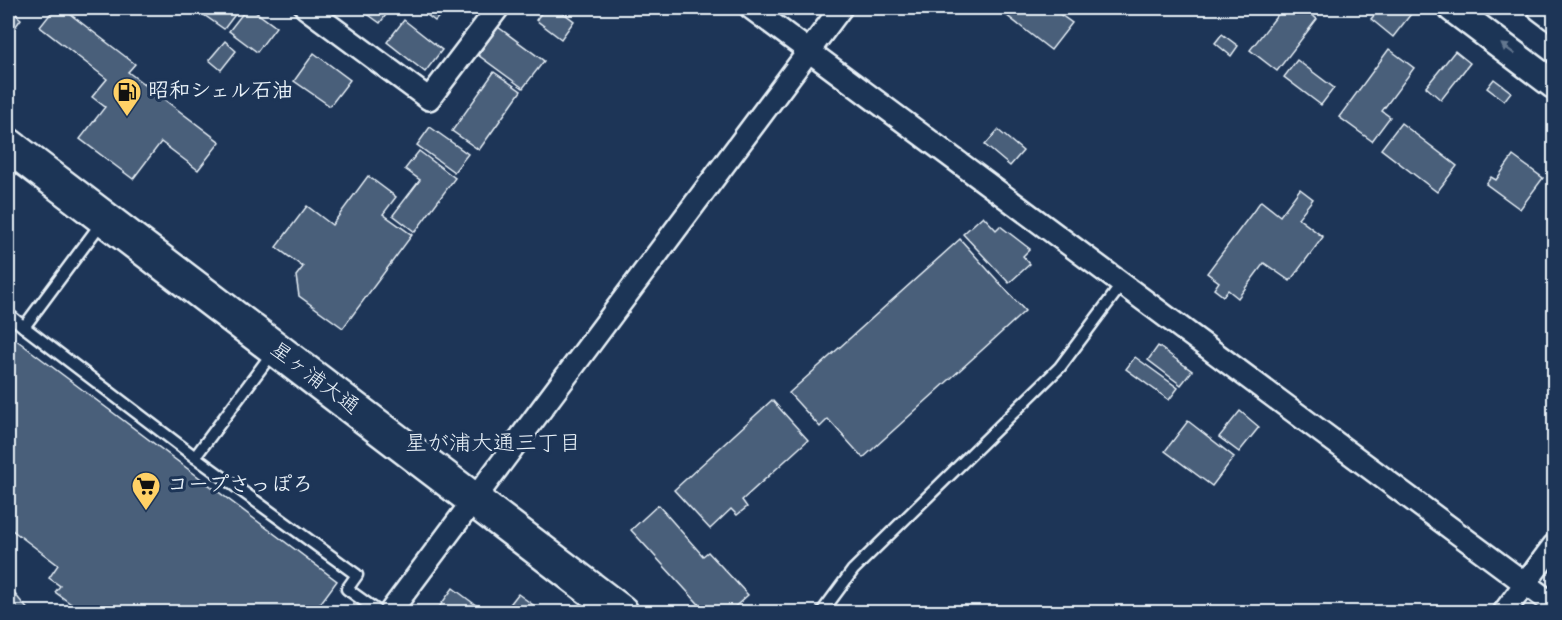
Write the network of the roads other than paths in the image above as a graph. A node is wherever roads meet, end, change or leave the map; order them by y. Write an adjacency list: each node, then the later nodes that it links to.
1 (306, 8): 2 (street)
2 (498, 8)
3 (751, 8): 8 (street)
4 (841, 8): 8 (street)
5 (1452, 8): 9 (street, one-way to 5)
6 (1542, 8): 7 (street)
7 (1554, 17)
8 (808, 51): 12 (street); 17 (street)
9 (1554, 85)
10 (8, 145): 11 (highway, 星ヶ浦大通)
11 (104, 219): 14 (lane); 15 (highway, 星ヶ浦大通)
12 (1122, 284): 19 (street); 24 (lane)
13 (8, 314): 14 (lane)
14 (24, 327): 16 (lane)
15 (275, 350): 16 (lane); 17 (highway, 星ヶ浦大通)
16 (195, 457): 21 (lane)
17 (473, 501): 22 (street); 23 (highway, 星ヶ浦大通)
18 (1554, 545): 19 (street)
19 (1526, 584): 20 (street); 25 (street)
20 (1554, 605)
21 (379, 612)
22 (390, 612)
23 (621, 612)
24 (822, 612)
25 (1504, 612)

